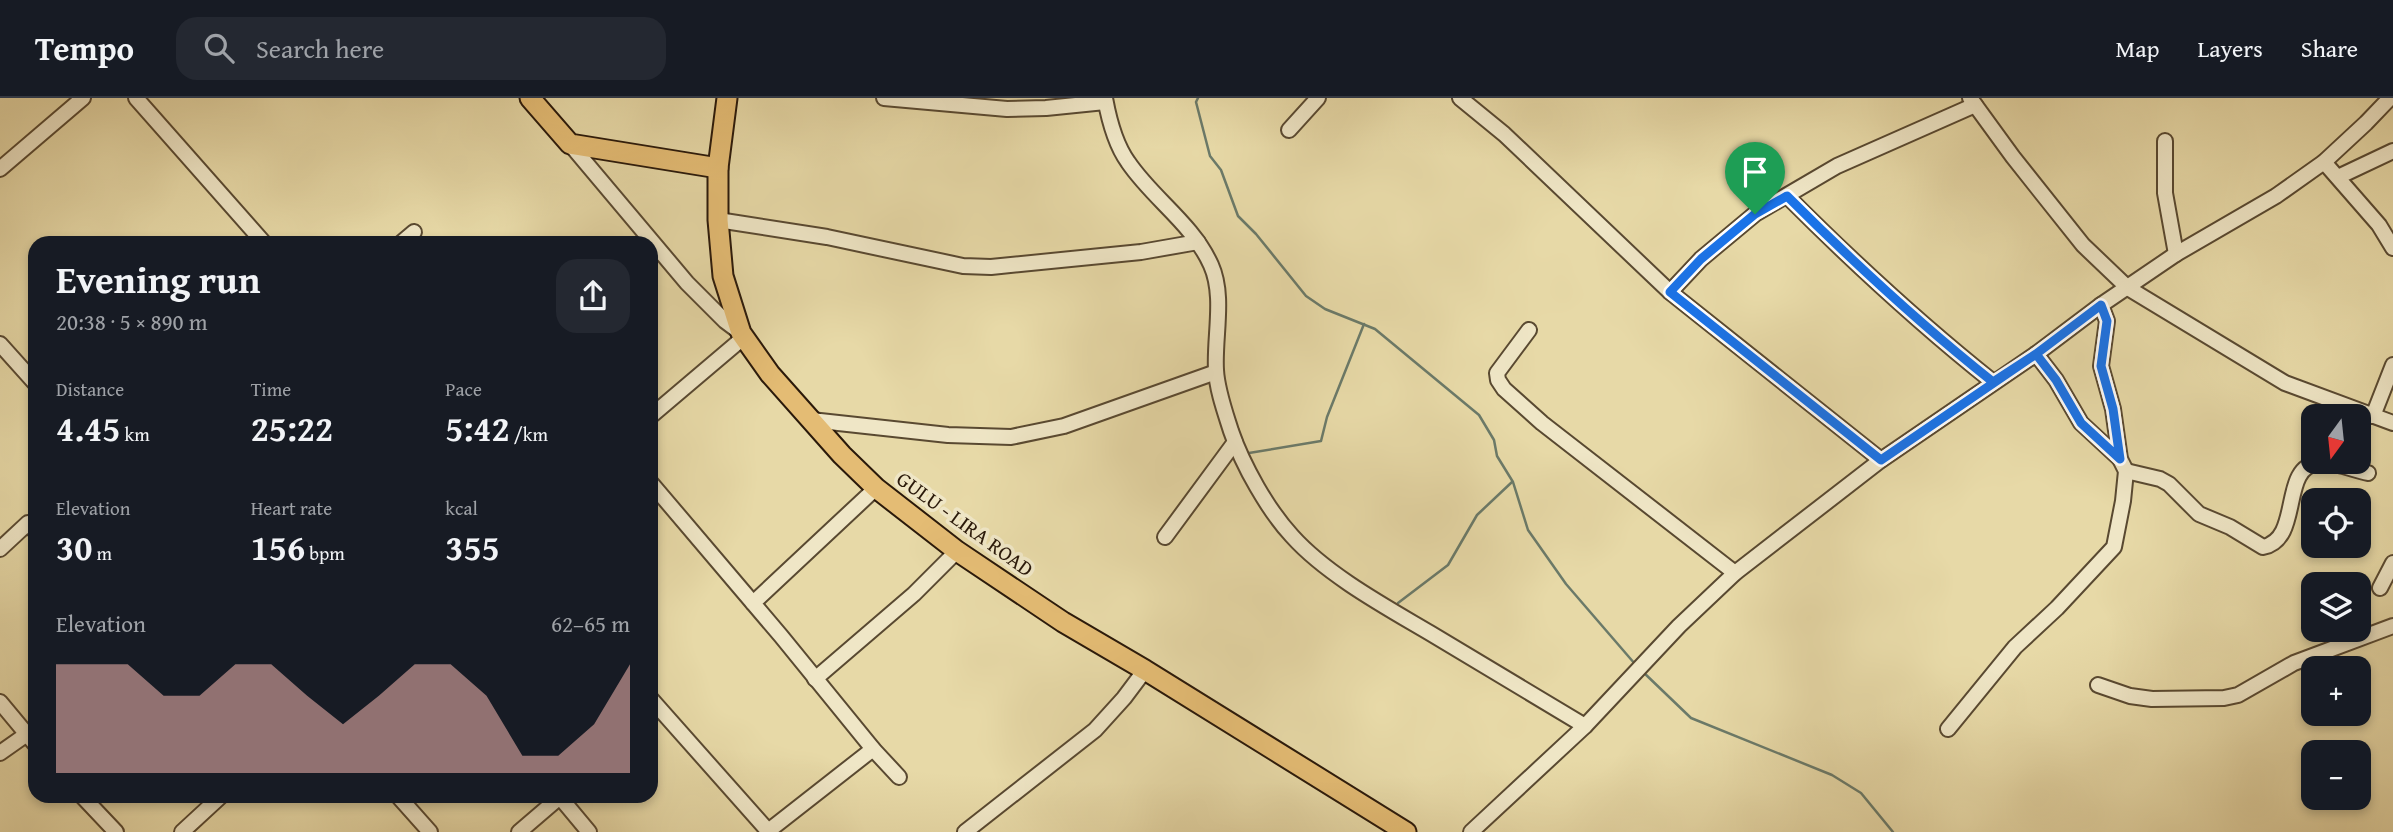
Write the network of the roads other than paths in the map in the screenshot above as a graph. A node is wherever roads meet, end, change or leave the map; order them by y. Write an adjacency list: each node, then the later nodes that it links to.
1 (83, 98): 17 (street)
2 (136, 98): 22 (street)
3 (530, 98): 13 (main road)
4 (727, 98): 16 (main road, GULU - LIRA ROAD)
5 (884, 98): 9 (street)
6 (1318, 98): 11 (street)
7 (1460, 98): 30 (street)
8 (2390, 98): 15 (street)
9 (1105, 100): 25 (street)
10 (1973, 102): 19 (street); 29 (street)
11 (1289, 130)
12 (2165, 141): 28 (street)
13 (570, 144): 16 (main road); 24 (street)
14 (2393, 151): 18 (street)
15 (2324, 162): 18 (street); 28 (street)
16 (718, 168): 20 (main road, GULU - LIRA ROAD)
17 (0, 169)
18 (2338, 177): 26 (street)
19 (1787, 196): 30 (street); 39 (street)
20 (718, 220): 25 (street); 33 (main road, GULU - LIRA ROAD)
21 (414, 232): 23 (street)
22 (258, 236)
23 (409, 236)
24 (647, 236)
25 (1198, 242): 37 (street)
26 (2393, 248)
27 (658, 249): 33 (street)
28 (2176, 254): 29 (street)
29 (2128, 288): 31 (street); 41 (street)
30 (1670, 292): 45 (street)
31 (2101, 305): 35 (street); 46 (street)
32 (1529, 330): 55 (street)
33 (742, 336): 40 (street); 42 (main road, GULU - LIRA ROAD)
34 (0, 344): 38 (street)
35 (2036, 354): 39 (street); 46 (street)
36 (2393, 365): 41 (street)
37 (1216, 372): 42 (street); 44 (street)
38 (28, 375)
39 (1993, 382): 45 (street)
40 (658, 410)
41 (2373, 416): 43 (street)
42 (811, 420): 48 (main road, GULU - LIRA ROAD)
43 (2393, 423)
44 (1235, 442): 51 (street); 64 (street)
45 (1881, 460): 55 (street)
46 (2123, 465): 47 (street); 65 (street)
47 (2301, 474)
48 (876, 488): 53 (main road, GULU - LIRA ROAD); 57 (street)
49 (658, 492): 57 (street)
50 (28, 528): 52 (street)
51 (1165, 537)
52 (0, 549)
53 (957, 551): 59 (main road, GULU - LIRA ROAD); 60 (street)
54 (2393, 563): 56 (street)
55 (1735, 573): 64 (street)
56 (2380, 588)
57 (753, 603): 60 (street)
58 (2393, 626): 61 (street)
59 (1145, 670): 77 (main road, GULU - LIRA ROAD); 85 (street)
60 (815, 679): 68 (street)
61 (2098, 685)
62 (0, 702): 66 (street)
63 (658, 711): 84 (street)
64 (1585, 726): 86 (street)
65 (1948, 729)
66 (28, 735)
67 (28, 740): 69 (street)
68 (873, 749): 70 (street); 84 (street)
69 (0, 753)
70 (899, 777)
71 (89, 803): 79 (street)
72 (214, 803): 76 (street)
73 (404, 803): 78 (street)
74 (553, 803): 82 (street)
75 (565, 803): 83 (street)
76 (197, 819): 80 (street); 81 (street)
77 (1393, 829)
78 (426, 831)
79 (116, 832)
80 (182, 832)
81 (207, 832)
82 (519, 832)
83 (589, 832)
84 (768, 832)
85 (965, 832)
86 (1471, 832)

